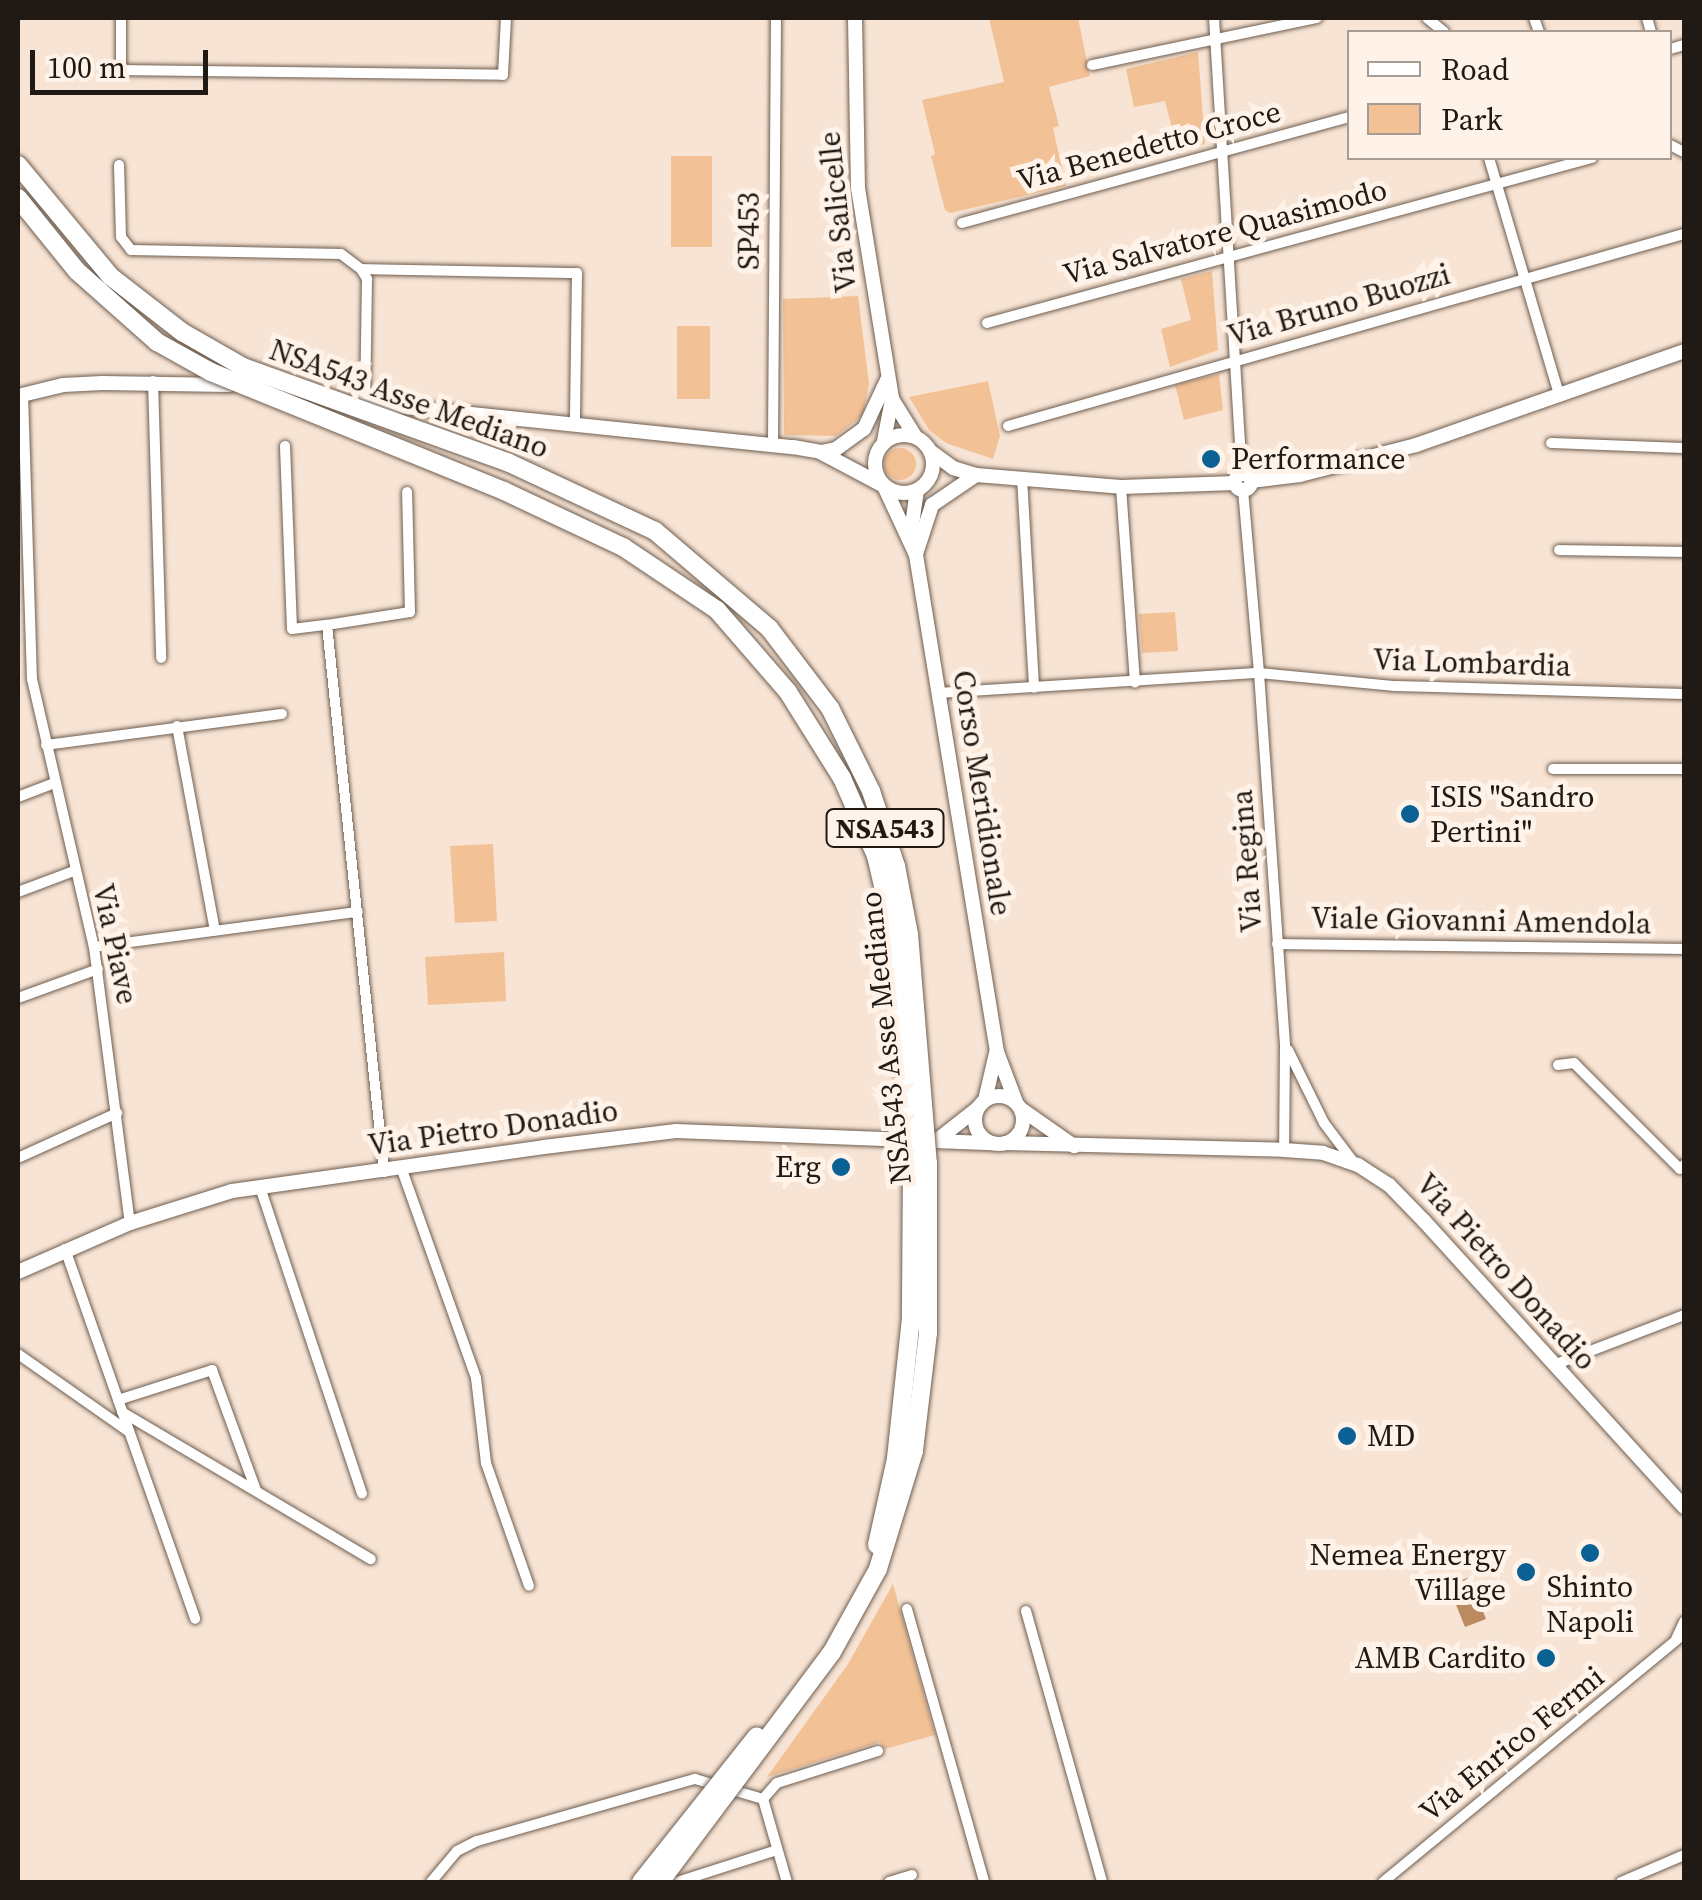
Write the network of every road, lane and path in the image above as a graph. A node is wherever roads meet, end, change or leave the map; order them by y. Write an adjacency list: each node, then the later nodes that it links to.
1 (122, 18): 2 (street)
2 (506, 18)
3 (776, 18): 36 (street, SP453)
4 (856, 18): 25 (street, Via Salicelle)
5 (1214, 18): 7 (street)
6 (1317, 18): 7 (street)
7 (1215, 40): 8 (street); 10 (street)
8 (1092, 65)
9 (1347, 118): 10 (street, Via Benedetto Croce)
10 (1224, 150): 17 (street, Via Benedetto Croce); 19 (street)
11 (1490, 160): 15 (street)
12 (1585, 160): 15 (street, Via Salvatore Quasimodo)
13 (18, 165): 119 (highway, NSA543 Asse Mediano / NSA543, bridge)
14 (120, 165): 20 (street)
15 (1496, 184): 19 (street, Via Salvatore Quasimodo); 21 (street)
16 (18, 198): 118 (highway, NSA543 Asse Mediano / NSA543, bridge)
17 (962, 223)
18 (1684, 234): 21 (street, Via Bruno Buozzi)
19 (1231, 256): 22 (street, Via Salvatore Quasimodo); 24 (street)
20 (360, 268): 30 (street); 31 (street)
21 (1524, 278): 24 (street, Via Bruno Buozzi); 28 (street)
22 (987, 323)
23 (1684, 351): 28 (street)
24 (1238, 360): 32 (street, Via Bruno Buozzi); 43 (street)
25 (888, 377): 29 (street, Via Salicelle); 40 (street)
26 (153, 381): 27 (street); 30 (street); 52 (street)
27 (19, 394): 55 (street, Via Piave)
28 (1560, 396): 43 (street)
29 (892, 399): 33 (street); 34 (street)
30 (365, 404): 31 (street)
31 (575, 423): 36 (street)
32 (1008, 426)
33 (914, 436): 34 (street); 39 (street)
34 (884, 441): 44 (street)
35 (1551, 443): 38 (street)
36 (774, 445): 40 (street)
37 (285, 446): 51 (street)
38 (1684, 448)
39 (930, 451): 41 (street); 46 (street)
40 (820, 452): 44 (street)
41 (976, 476): 42 (street); 48 (street)
42 (1022, 478): 45 (street); 57 (street)
43 (1243, 482): 45 (street); 53 (street)
44 (884, 486): 46 (street); 48 (street)
45 (1121, 487): 56 (street)
46 (917, 490): 48 (street)
47 (407, 492): 51 (street)
48 (913, 549): 58 (street, Corso Meridionale)
49 (1559, 550): 50 (street)
50 (1684, 552)
51 (326, 625): 69 (street)
52 (160, 658)
53 (1259, 673): 56 (street, Via Lombardia); 59 (street, Via Lombardia); 71 (street, Via Regina)
54 (18, 679): 55 (street)
55 (32, 679): 62 (street, Via Piave)
56 (1135, 682): 57 (street, Via Lombardia)
57 (1034, 688): 58 (street, Via Lombardia)
58 (938, 693): 77 (street, Corso Meridionale)
59 (1684, 694)
60 (282, 714): 61 (street)
61 (176, 726): 62 (street); 70 (street)
62 (46, 745): 65 (street, Via Piave)
63 (1684, 769): 64 (street)
64 (1552, 770)
65 (54, 783): 66 (street); 67 (street, Via Piave)
66 (18, 797)
67 (74, 871): 68 (street); 72 (street, Via Piave)
68 (18, 892)
69 (358, 912): 70 (street); 90 (street)
70 (215, 932): 72 (street)
71 (1277, 944): 73 (street, Viale Giovanni Amendola); 76 (street, Via Regina)
72 (94, 946): 74 (street, Via Piave)
73 (1684, 949)
74 (98, 969): 75 (street); 81 (street, Via Piave)
75 (18, 998)
76 (1285, 1045): 85 (street, Via Regina); 87 (street, Via Regina)
77 (996, 1052): 79 (street); 80 (street)
78 (1558, 1065): 88 (street)
79 (982, 1104): 80 (street); 82 (street); 83 (street)
80 (1019, 1106): 83 (street); 84 (street)
81 (117, 1113): 86 (street); 92 (street, Via Piave)
82 (936, 1142): 83 (street, Via Pietro Donadio); 89 (street, Via Pietro Donadio)
83 (999, 1143): 84 (street, Via Pietro Donadio)
84 (1075, 1146): 85 (street, Via Pietro Donadio)
85 (1284, 1150): 87 (street, Via Pietro Donadio)
86 (18, 1158)
87 (1358, 1165): 97 (street, Via Pietro Donadio)
88 (1684, 1165)
89 (402, 1170): 90 (street, Via Pietro Donadio); 105 (street)
90 (384, 1172): 91 (street, Via Pietro Donadio)
91 (260, 1187): 92 (street, Via Pietro Donadio); 102 (street)
92 (130, 1223): 93 (street, Via Pietro Donadio)
93 (65, 1248): 94 (street, Via Pietro Donadio); 98 (street)
94 (18, 1272)
95 (1684, 1315): 97 (street)
96 (18, 1354): 100 (street)
97 (1554, 1365): 103 (street, Via Pietro Donadio)
98 (118, 1400): 99 (street); 101 (street)
99 (122, 1412): 100 (street); 101 (street)
100 (129, 1432): 108 (street)
101 (256, 1491): 104 (street)
102 (362, 1493)
103 (1684, 1507)
104 (371, 1559)
105 (529, 1586)
106 (906, 1609): 123 (street)
107 (1026, 1612): 124 (street)
108 (195, 1620)
109 (1684, 1622): 111 (street, Via Enrico Fermi)
110 (1684, 1634): 111 (street, Via Enrico Fermi)
111 (1673, 1644): 125 (street, Via Enrico Fermi)
112 (878, 1751): 113 (street)
113 (763, 1799): 114 (street); 117 (street)
114 (778, 1850): 120 (street); 121 (street)
115 (1684, 1855): 126 (street)
116 (912, 1875): 122 (street)
117 (431, 1882)
118 (641, 1882)
119 (660, 1882)
120 (677, 1882)
121 (787, 1882)
122 (889, 1882)
123 (984, 1882)
124 (1102, 1882)
125 (1383, 1882)
126 (1621, 1882)

